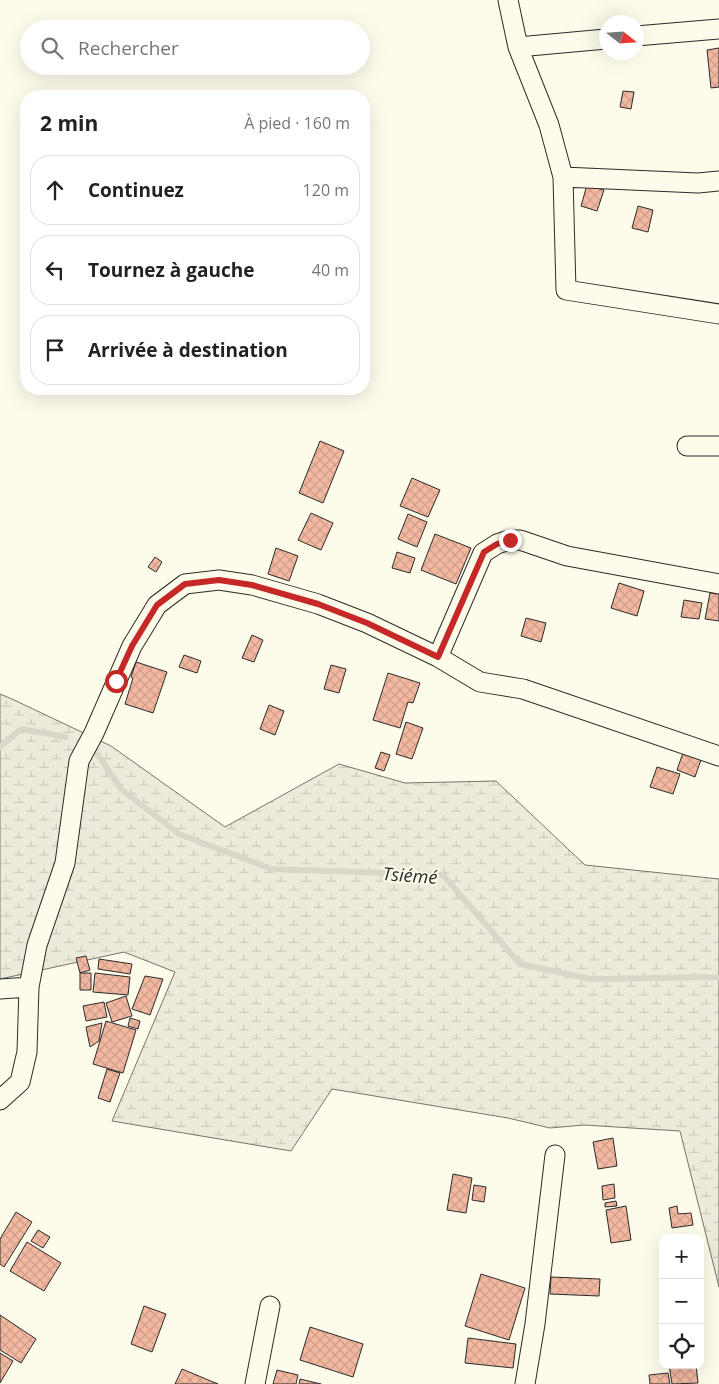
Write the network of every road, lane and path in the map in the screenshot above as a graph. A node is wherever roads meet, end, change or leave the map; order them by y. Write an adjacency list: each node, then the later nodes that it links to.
1 (508, 0): 5 (street)
2 (719, 29): 3 (street)
3 (644, 35)
4 (599, 40): 5 (street)
5 (518, 47): 6 (street)
6 (563, 177): 7 (street); 8 (street)
7 (719, 181)
8 (719, 314)
9 (687, 446): 10 (street)
10 (719, 446)
11 (719, 584): 12 (street)
12 (438, 657): 13 (street); 14 (street)
13 (719, 756)
14 (29, 987): 15 (street); 16 (street)
15 (0, 989)
16 (0, 1100)
17 (555, 1155): 20 (street)
18 (270, 1306): 19 (street)
19 (255, 1384)
20 (525, 1384)

